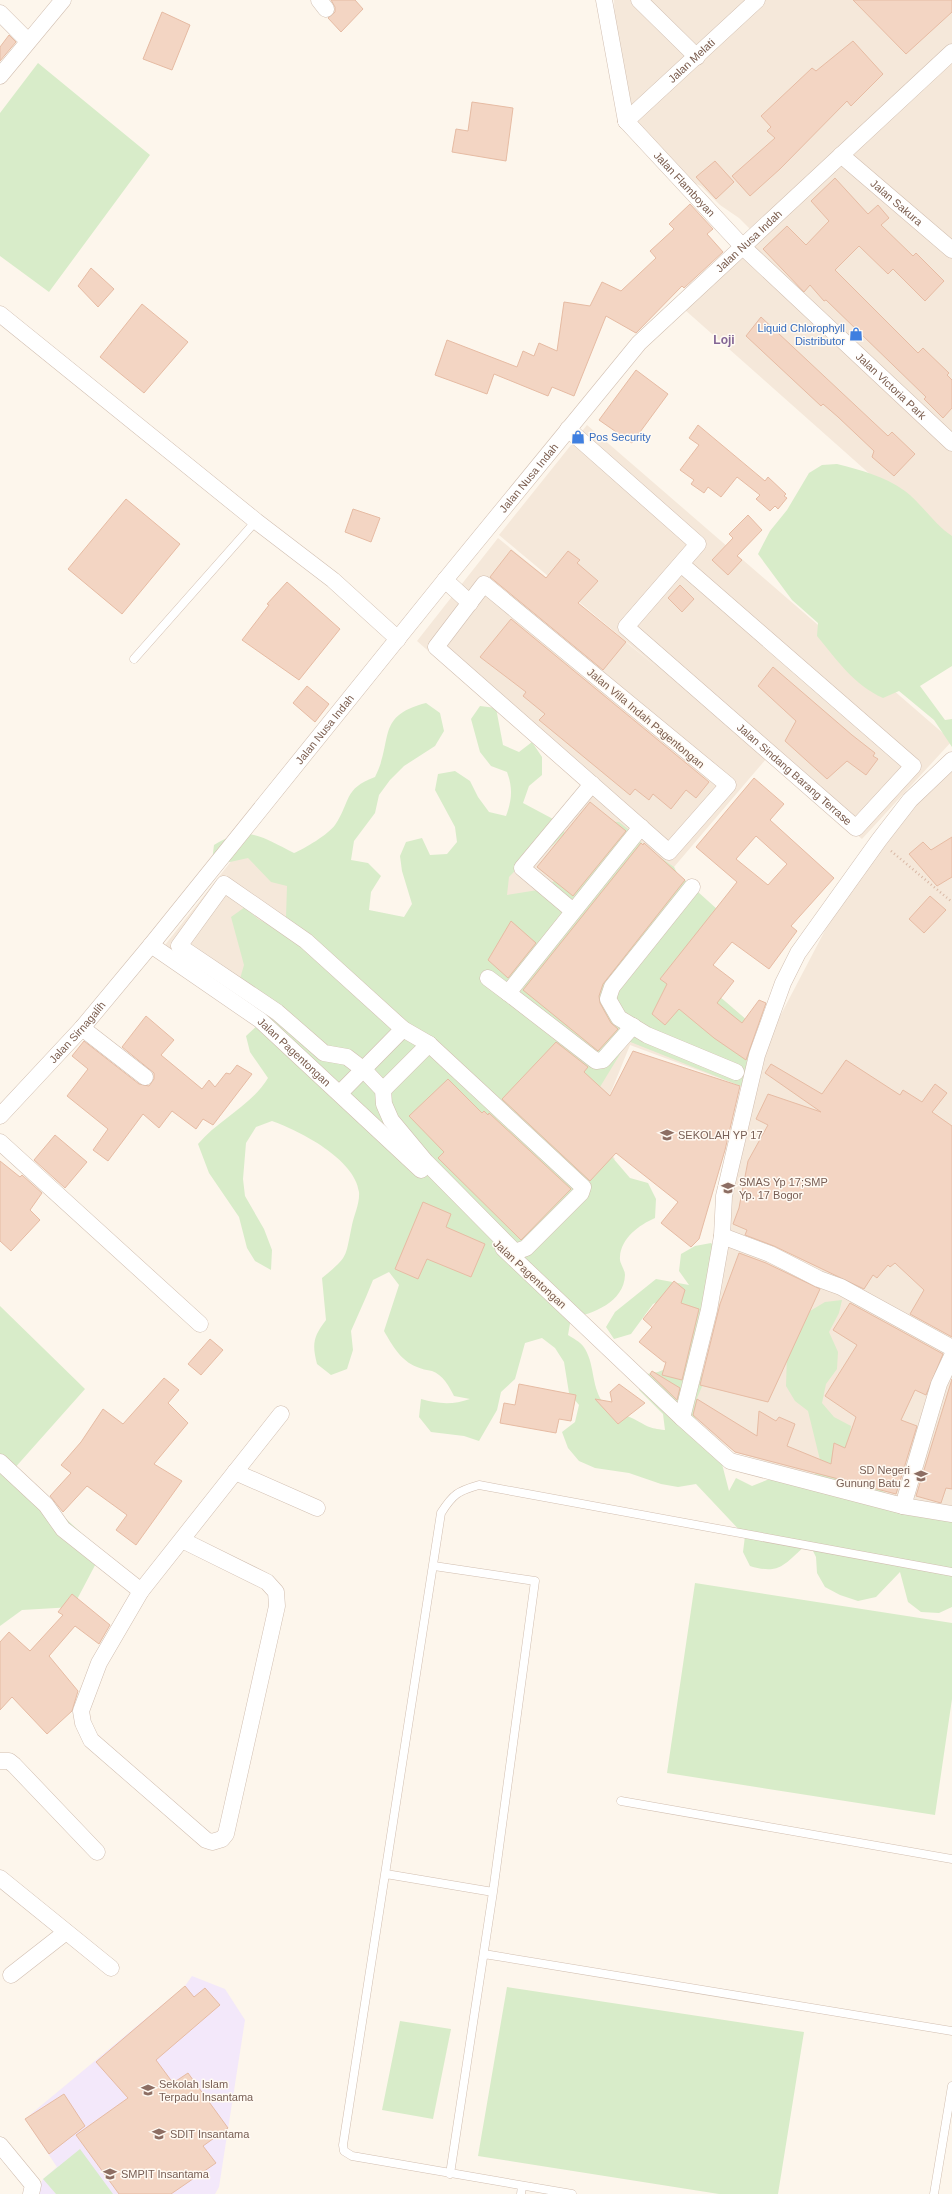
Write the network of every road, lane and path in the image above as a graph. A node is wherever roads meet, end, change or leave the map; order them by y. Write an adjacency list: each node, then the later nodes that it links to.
1 (63, 0): 6 (street)
2 (604, 0): 10 (street)
3 (638, 0): 8 (street)
4 (757, 0): 8 (street, Jalan Melati)
5 (0, 13): 6 (street)
6 (28, 41): 9 (street)
7 (952, 52): 11 (street, Jalan Nusa Indah)
8 (697, 57): 10 (street, Jalan Melati)
9 (0, 76)
10 (626, 121): 12 (street, Jalan Flamboyan)
11 (841, 155): 12 (street, Jalan Nusa Indah); 13 (street, Jalan Sakura)
12 (743, 247): 15 (street, Jalan Nusa Indah); 16 (street, Jalan Victoria Park)
13 (952, 250)
14 (0, 314): 17 (street)
15 (568, 428): 18 (street, Jalan Sindang Barang Terrase); 19 (street, Jalan Nusa Indah)
16 (952, 443)
17 (256, 521): 21 (street); 22 (lane)
18 (681, 564): 18 (street, Jalan Sindang Barang Terrase)
19 (445, 580): 20 (street); 21 (street, Jalan Nusa Indah)
20 (470, 603): 24 (street, Jalan Villa Indah Pagentongan); 25 (street, Jalan Villa Indah Pagentongan)
21 (398, 639): 30 (street, Jalan Nusa Indah)
22 (134, 659)
23 (952, 760): 26 (street)
24 (592, 784): 25 (street, Jalan Villa Indah Pagentongan); 29 (street)
25 (641, 827): 29 (street)
26 (879, 840): 28 (path); 44 (street)
27 (692, 887): 33 (street)
28 (952, 902)
29 (573, 911): 32 (street)
30 (151, 945): 34 (street, Jalan Sirnagalih); 41 (street, Jalan Pagentongan)
31 (488, 978): 32 (street)
32 (508, 994): 33 (street)
33 (633, 1026): 38 (street)
34 (82, 1028): 39 (street); 42 (street, Jalan Sirnagalih)
35 (403, 1029): 36 (street); 37 (street); 37 (street)
36 (429, 1044): 40 (street); 40 (street)
37 (364, 1070): 40 (street); 41 (street)
38 (736, 1072)
39 (145, 1077)
40 (383, 1090)
41 (340, 1093): 49 (street, Jalan Pagentongan)
42 (0, 1116)
43 (0, 1142): 45 (street)
44 (722, 1236): 46 (street); 49 (street)
45 (200, 1324)
46 (952, 1348)
47 (952, 1356): 52 (street)
48 (281, 1414): 51 (street)
49 (682, 1418): 52 (street, Jalan Pagentongan)
50 (0, 1462): 58 (street)
51 (236, 1472): 53 (street); 55 (street)
52 (904, 1506): 54 (street, Jalan Pagentongan)
53 (317, 1508)
54 (952, 1514)
55 (182, 1540): 58 (street); 58 (street)
56 (434, 1566): 57 (lane); 63 (lane); 65 (lane)
57 (952, 1572)
58 (141, 1591)
59 (0, 1761): 61 (street)
60 (621, 1801): 62 (lane)
61 (97, 1852)
62 (952, 1858)
63 (386, 1874): 65 (lane); 73 (lane)
64 (0, 1878): 66 (street)
65 (493, 1892): 67 (lane)
66 (66, 1932): 68 (street); 69 (street)
67 (484, 1954): 70 (lane); 73 (lane)
68 (111, 1968)
69 (11, 1974)
70 (952, 2031)
71 (952, 2086): 77 (lane)
72 (0, 2145): 75 (street)
73 (450, 2174): 74 (lane)
74 (521, 2190): 76 (lane)
75 (31, 2194)
76 (572, 2194)
77 (934, 2194)

